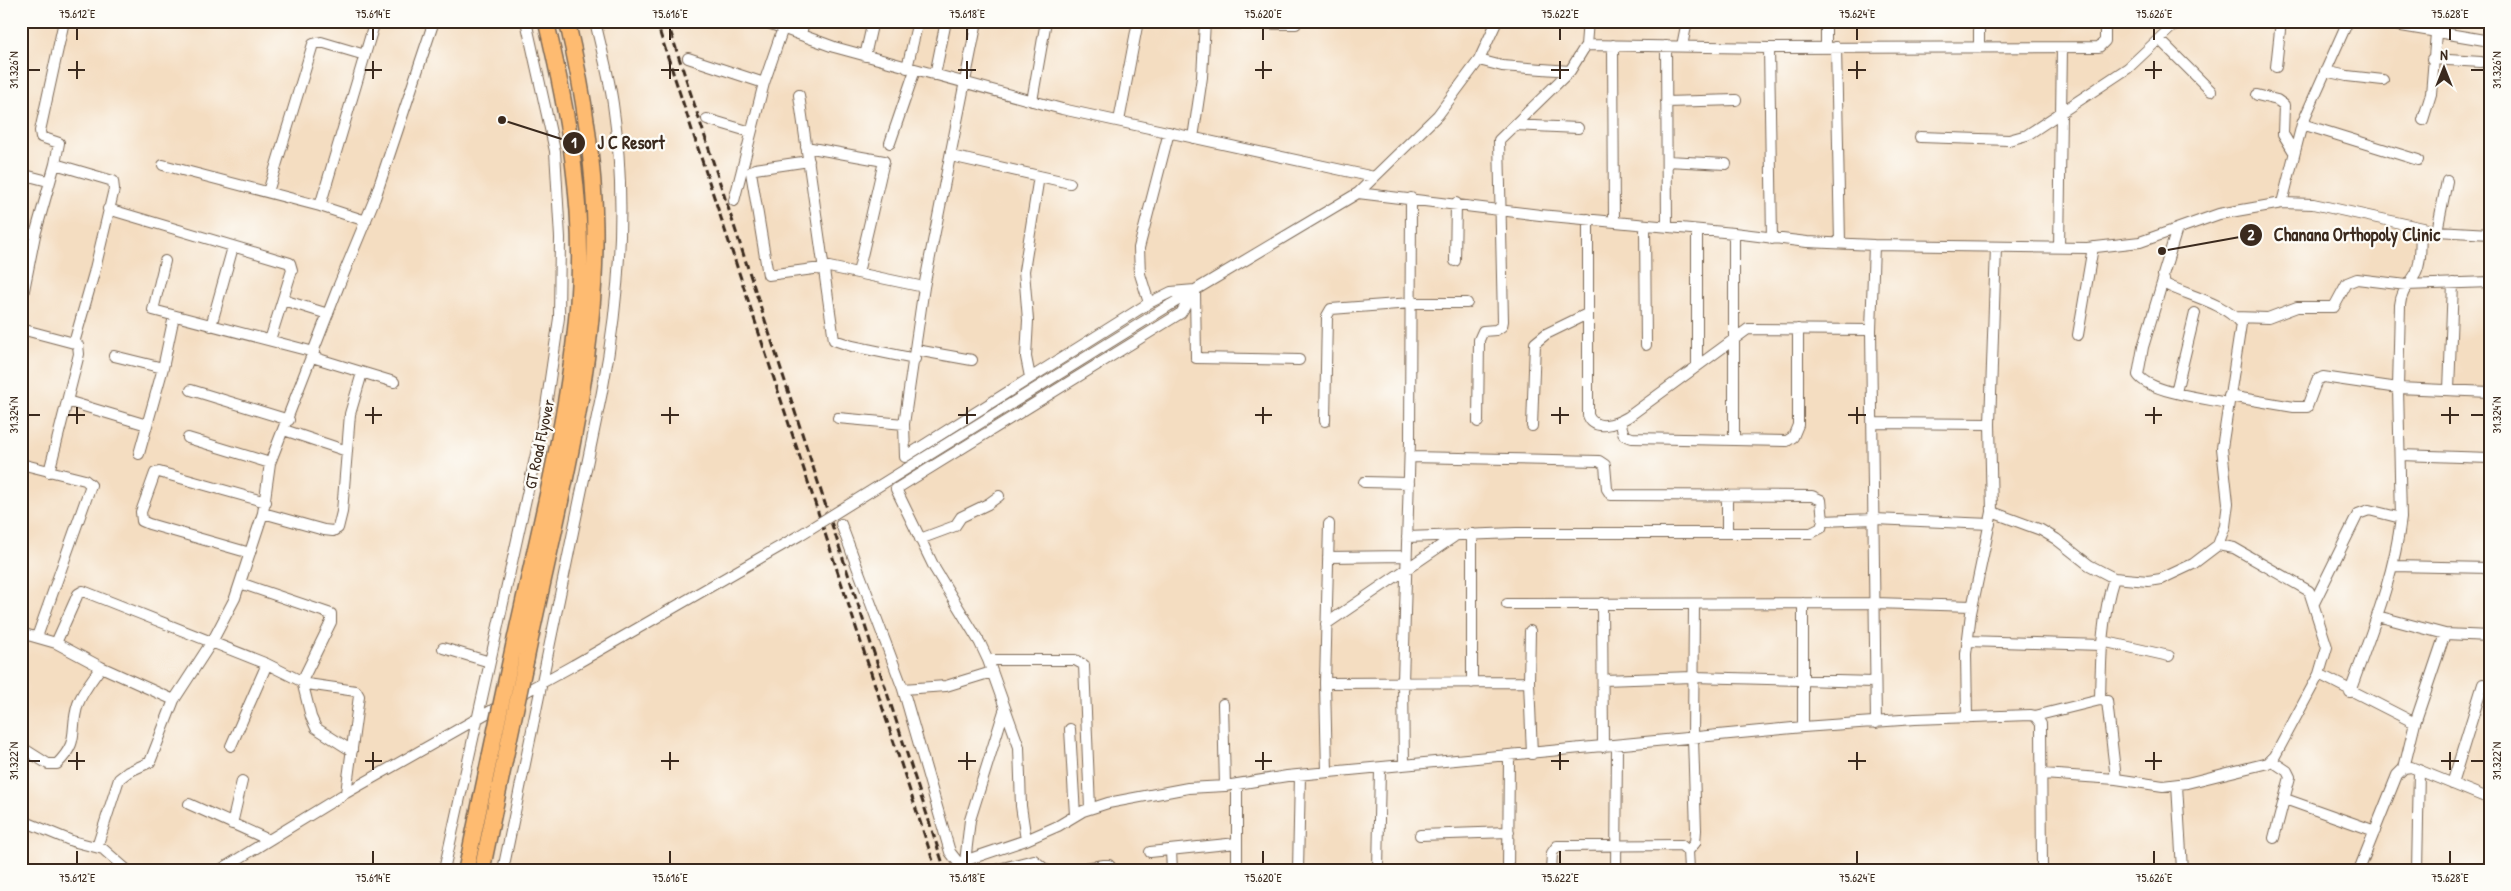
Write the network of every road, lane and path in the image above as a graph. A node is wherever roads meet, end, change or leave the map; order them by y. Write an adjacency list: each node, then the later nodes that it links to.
1 (64, 21): 79 (street)
2 (375, 21): 41 (street)
3 (434, 21): 98 (street)
4 (526, 21): 233 (street)
5 (546, 21): 231 (highway, GT Road Flyover)
6 (567, 21): 231 (highway, GT Road Flyover)
7 (595, 21): 245 (street)
8 (763, 21): 29 (street)
9 (804, 21): 30 (street)
10 (873, 21): 42 (street)
11 (918, 21): 48 (street)
12 (946, 21): 51 (street)
13 (977, 21): 54 (street)
14 (1046, 21): 59 (street)
15 (1138, 21): 64 (street)
16 (1497, 21): 45 (street)
17 (1588, 21): 33 (street)
18 (1687, 21): 36 (street)
19 (1826, 21): 38 (street)
20 (1979, 21): 37 (street)
21 (2105, 21): 40 (street)
22 (2178, 21): 31 (street)
23 (2281, 21): 47 (street)
24 (2348, 21): 50 (street)
25 (2372, 21): 28 (street)
26 (1205, 22): 27 (street); 71 (street)
27 (1296, 24)
28 (2436, 26): 32 (street); 44 (street)
29 (782, 28): 30 (street); 53 (street)
30 (801, 35): 42 (street)
31 (2159, 39): 55 (street); 61 (street)
32 (2490, 41)
33 (1586, 45): 34 (street); 49 (street)
34 (1612, 45): 35 (street); 99 (street)
35 (1666, 46): 36 (street); 60 (street)
36 (1682, 46): 39 (street)
37 (1979, 46): 38 (street); 40 (street)
38 (1831, 47): 39 (street); 111 (street)
39 (1769, 48): 110 (street)
40 (2062, 48): 61 (street)
41 (365, 55): 88 (street); 94 (street)
42 (865, 56): 48 (street)
43 (688, 58): 53 (street)
44 (2432, 59): 46 (street); 63 (street)
45 (1479, 60): 49 (street); 84 (street)
46 (2481, 62)
47 (2276, 67)
48 (911, 69): 51 (street); 72 (street)
49 (1570, 71): 66 (street)
50 (2325, 71): 52 (street); 65 (street)
51 (935, 75): 54 (street)
52 (2383, 80)
53 (764, 83): 68 (street)
54 (966, 83): 59 (street); 75 (street)
55 (2211, 91)
56 (799, 95): 73 (street)
57 (2257, 95): 74 (street)
58 (1736, 100): 60 (street)
59 (1032, 101): 64 (street)
60 (1666, 102): 78 (street)
61 (2060, 114): 70 (street); 115 (street)
62 (707, 119): 68 (street)
63 (2423, 120)
64 (1119, 121): 69 (street)
65 (2302, 124): 74 (street); 76 (street)
66 (1515, 125): 67 (street); 96 (street)
67 (1578, 128)
68 (751, 132): 91 (street)
69 (1169, 132): 71 (street); 129 (street)
70 (1920, 137)
71 (1193, 138): 84 (street)
72 (890, 143)
73 (806, 147): 77 (street); 120 (street)
74 (2294, 152): 93 (street)
75 (951, 156): 83 (street); 125 (street)
76 (2418, 160)
77 (809, 161): 119 (street); 119 (street)
78 (1666, 161): 81 (street); 101 (street)
79 (55, 164): 85 (street); 95 (street)
80 (163, 164): 88 (street)
81 (1726, 164)
82 (21, 174): 85 (street)
83 (1039, 176): 87 (street); 154 (street)
84 (1374, 177): 89 (street)
85 (48, 181): 109 (street)
86 (2447, 181): 106 (street)
87 (1070, 183)
88 (268, 192): 94 (street)
89 (1358, 192): 90 (street); 126 (street)
90 (1411, 198): 92 (street); 131 (street)
91 (734, 201)
92 (1456, 203): 96 (street); 118 (street)
93 (2282, 203): 102 (street); 103 (street)
94 (320, 206): 98 (street)
95 (108, 209): 113 (street); 144 (street)
96 (1500, 209): 97 (street); 166 (street)
97 (1588, 219): 99 (street); 134 (street)
98 (366, 221): 133 (street)
99 (1614, 222): 100 (street)
100 (1645, 225): 101 (street); 145 (street)
101 (1667, 227): 104 (street)
102 (2177, 229): 116 (street); 121 (street)
103 (2421, 229): 106 (street); 124 (street)
104 (1697, 230): 107 (street); 151 (street)
105 (21, 231): 109 (street)
106 (2438, 231): 108 (street)
107 (1734, 233): 110 (street); 143 (street)
108 (2490, 234)
109 (35, 235): 127 (street)
110 (1772, 239): 111 (street)
111 (1840, 243): 112 (street)
112 (1874, 245): 114 (street); 140 (street)
113 (233, 247): 128 (street); 137 (street)
114 (1996, 247): 115 (street); 170 (street)
115 (2059, 248): 116 (street)
116 (2093, 248): 141 (street)
117 (165, 261): 135 (street)
118 (1455, 261)
119 (823, 267): 120 (street); 147 (street)
120 (858, 273): 125 (street)
121 (2163, 280): 136 (street); 159 (street)
122 (2490, 282): 123 (street)
123 (2453, 283): 124 (street); 158 (street)
124 (2406, 286): 136 (street); 156 (street)
125 (924, 287): 147 (street)
126 (1195, 290): 129 (street); 150 (street); 201 (street); 245 (street, bridge)
127 (22, 298)
128 (283, 300): 133 (street); 142 (street)
129 (1149, 303): 154 (street)
130 (1467, 303): 131 (street)
131 (1411, 304): 165 (street); 179 (street)
132 (2195, 313): 159 (street)
133 (328, 314): 146 (street)
134 (1587, 314): 167 (street); 172 (street)
135 (174, 316): 137 (street); 152 (street)
136 (2234, 317): 161 (street)
137 (211, 326): 142 (street)
138 (21, 329): 144 (street)
139 (1798, 329): 140 (street); 143 (street); 175 (street)
140 (1871, 330): 168 (street)
141 (2078, 335)
142 (270, 340): 146 (street)
143 (1734, 340): 151 (street); 175 (street)
144 (74, 343): 162 (street)
145 (1646, 345)
146 (313, 354): 153 (street); 164 (street)
147 (915, 354): 149 (street); 169 (street)
148 (114, 356): 152 (street)
149 (972, 360)
150 (1299, 360)
151 (1697, 366): 167 (street)
152 (163, 368): 171 (street)
153 (362, 373): 155 (street); 176 (street)
154 (1030, 377): 169 (street)
155 (394, 382)
156 (2398, 388): 158 (street); 161 (street); 178 (street)
157 (191, 390): 164 (street)
158 (2449, 390): 160 (street)
159 (2176, 392): 161 (street)
160 (2490, 392)
161 (2229, 399): 202 (street)
162 (67, 401): 171 (street); 183 (street)
163 (838, 418): 169 (street)
164 (289, 420): 173 (street)
165 (1326, 421)
166 (1478, 422)
167 (1620, 422): 175 (street)
168 (1872, 423): 170 (street); 192 (street)
169 (904, 424)
170 (1990, 424): 189 (street)
171 (147, 425): 177 (street)
172 (1532, 426)
173 (284, 430): 176 (street); 182 (street)
174 (188, 438): 182 (street)
175 (1734, 438)
176 (347, 451): 190 (street)
177 (139, 454)
178 (2400, 455): 180 (street); 191 (street)
179 (1410, 457): 185 (street); 186 (street)
180 (2490, 458)
181 (21, 464): 183 (street)
182 (270, 464): 188 (street)
183 (49, 472): 224 (street)
184 (1364, 482): 185 (street)
185 (1408, 483): 200 (street)
186 (1727, 495): 193 (street); 197 (street)
187 (999, 496): 201 (street)
188 (266, 502): 190 (street); 203 (street)
189 (1992, 512): 196 (street); 209 (street)
190 (263, 513): 203 (street)
191 (2401, 518): 206 (street); 213 (street)
192 (1874, 520): 193 (street); 196 (street); 212 (street)
193 (1823, 521): 197 (street)
194 (841, 524): 249 (street)
195 (1329, 524): 205 (street)
196 (1990, 524): 217 (street)
197 (1727, 532): 198 (street)
198 (1472, 534): 199 (street); 247 (street)
199 (1456, 535): 200 (street); 208 (street)
200 (1407, 537): 204 (street)
201 (920, 539): 232 (street)
202 (2218, 544): 209 (street); 213 (street)
203 (250, 553): 210 (street)
204 (1406, 556): 205 (street); 208 (street)
205 (1328, 557): 219 (street)
206 (2393, 566): 207 (street); 218 (street)
207 (2490, 568)
208 (1406, 571): 219 (street); 242 (street)
209 (2114, 578): 228 (street)
210 (240, 583): 225 (street); 241 (street)
211 (1803, 603): 212 (street); 216 (street); 240 (street)
212 (1875, 603): 217 (street); 244 (street)
213 (2314, 603): 237 (street)
214 (1507, 604): 215 (street)
215 (1602, 604): 216 (street); 239 (street)
216 (1694, 604): 238 (street)
217 (1972, 606): 226 (street)
218 (2377, 616): 222 (street); 250 (street)
219 (1326, 624): 246 (street)
220 (1530, 632): 243 (street)
221 (21, 633): 224 (street)
222 (2445, 634): 223 (street); 259 (street)
223 (2490, 636)
224 (37, 637): 227 (street)
225 (213, 640): 227 (street); 234 (street); 251 (street)
226 (1968, 641): 228 (street); 257 (street)
227 (56, 643): 235 (street)
228 (2102, 643): 230 (street); 252 (street)
229 (443, 648): 233 (street)
230 (2169, 656)
231 (518, 659): 270 (highway, GT Road Flyover, bridge)
232 (988, 660): 236 (street); 289 (street)
233 (490, 662): 256 (street)
234 (268, 664): 241 (street); 263 (street)
235 (101, 667): 251 (street); 265 (street)
236 (992, 672): 249 (street); 254 (street)
237 (2319, 674): 250 (street); 271 (street)
238 (1693, 677): 239 (street); 240 (street); 262 (street)
239 (1603, 680): 266 (street)
240 (1803, 680): 244 (street); 260 (street)
241 (302, 681): 267 (street); 267 (street)
242 (1403, 682): 246 (street); 247 (street); 272 (street)
243 (1529, 682): 247 (street); 268 (street)
244 (1874, 682): 258 (street)
245 (541, 683): 256 (street); 313 (street)
246 (1326, 683): 276 (street)
247 (1472, 683)
248 (2483, 684): 282 (street)
249 (903, 689): 306 (street)
250 (2350, 692): 259 (street)
251 (174, 700): 302 (street)
252 (2100, 700): 255 (street); 279 (street)
253 (1223, 704): 284 (street)
254 (1004, 711): 298 (street); 306 (street)
255 (2036, 716): 257 (street); 277 (street)
256 (478, 718): 285 (street); 310 (street)
257 (1967, 718): 258 (street)
258 (1876, 723): 260 (street)
259 (2415, 723): 274 (street)
260 (1803, 727): 262 (street)
261 (1070, 729): 290 (street)
262 (1693, 739): 264 (street); 304 (street)
263 (231, 746)
264 (1617, 746): 266 (street); 300 (street)
265 (21, 747)
266 (1603, 747): 268 (street)
267 (352, 751): 285 (street)
268 (1532, 754): 269 (street)
269 (1509, 756): 272 (street); 294 (street)
270 (498, 757): 311 (highway, GT Road Flyover); 312 (highway, GT Road Flyover)
271 (2272, 761): 283 (street); 286 (street)
272 (1404, 765): 273 (street)
273 (1380, 768): 276 (street); 321 (street)
274 (2404, 768): 275 (street); 293 (street)
275 (2419, 770): 282 (street); 329 (street)
276 (1327, 772): 278 (street)
277 (2042, 774): 279 (street); 326 (street)
278 (1300, 775): 281 (street); 320 (street)
279 (2116, 779): 283 (street)
280 (242, 781): 292 (street)
281 (1237, 784): 284 (street); 299 (street)
282 (2452, 784): 287 (street)
283 (2177, 785): 327 (street)
284 (1225, 786): 289 (street)
285 (346, 793): 297 (street)
286 (2285, 799): 293 (street); 296 (street)
287 (2490, 799)
288 (189, 804): 292 (street)
289 (1090, 808): 290 (street)
290 (1075, 815): 298 (street)
291 (21, 820): 302 (street)
292 (232, 824): 297 (street)
293 (2375, 830): 328 (street)
294 (1508, 832): 295 (street); 322 (street)
295 (1420, 835)
296 (2274, 838)
297 (269, 840): 309 (street)
298 (1026, 840): 306 (street)
299 (1237, 843): 303 (street); 319 (street)
300 (1616, 844): 304 (street); 323 (street); 324 (street)
301 (2490, 846): 307 (street)
302 (97, 847): 308 (street)
303 (1172, 851): 305 (street); 318 (street)
304 (1688, 851): 325 (street)
305 (1150, 852)
306 (960, 864)
307 (2490, 864): 330 (street)
308 (126, 870)
309 (220, 870)
310 (444, 870)
311 (466, 870)
312 (482, 870)
313 (503, 870)
314 (995, 870): 315 (street)
315 (1046, 870)
316 (1072, 870): 317 (street)
317 (1113, 870)
318 (1172, 870)
319 (1237, 870)
320 (1298, 870)
321 (1378, 870)
322 (1508, 870)
323 (1551, 870)
324 (1616, 870)
325 (1689, 870)
326 (2042, 870)
327 (2182, 870)
328 (2359, 870)
329 (2417, 870)
330 (2489, 870)

